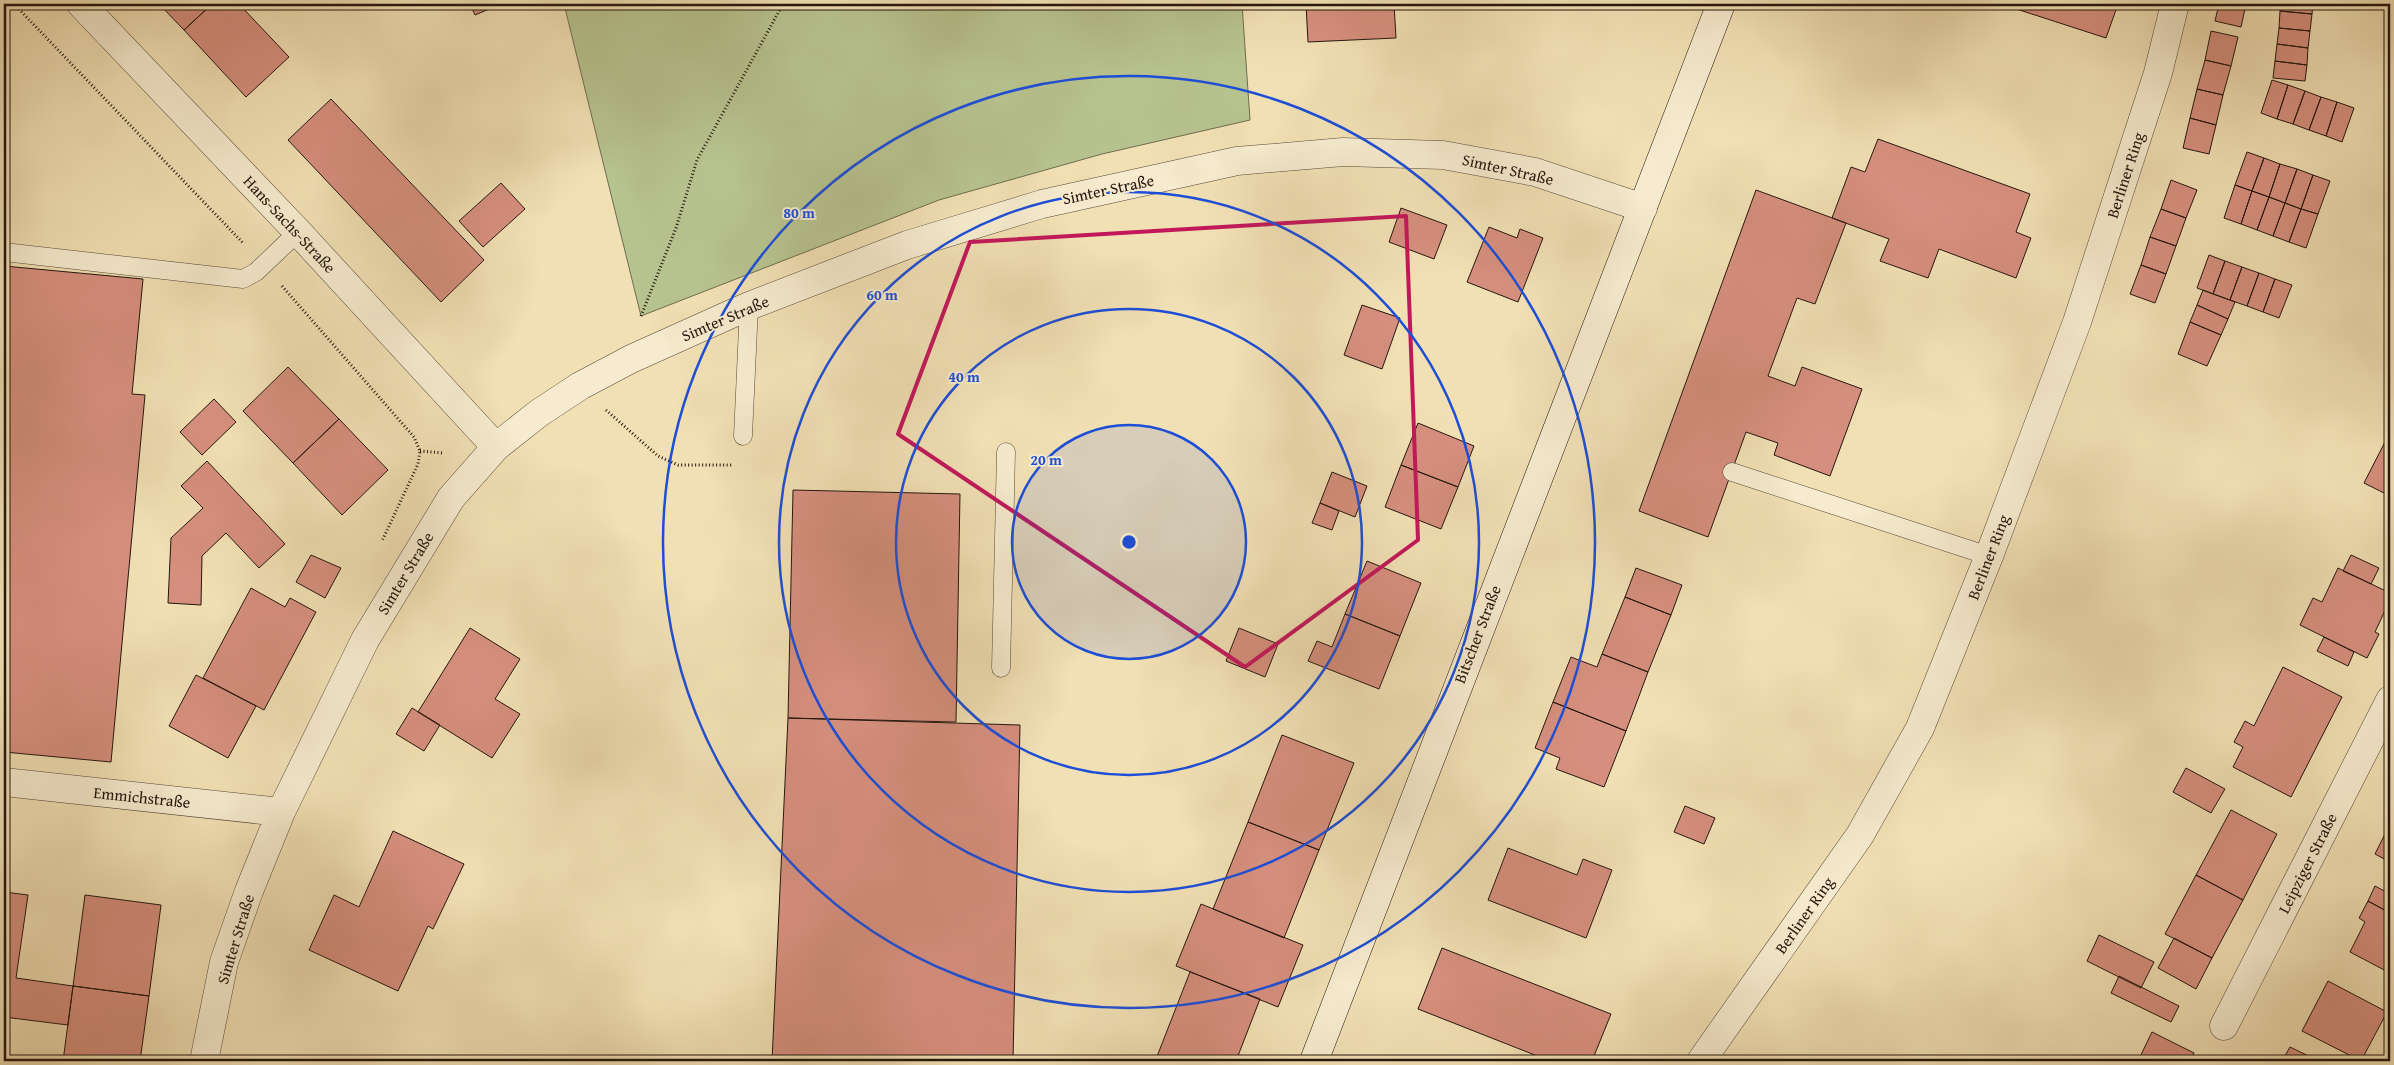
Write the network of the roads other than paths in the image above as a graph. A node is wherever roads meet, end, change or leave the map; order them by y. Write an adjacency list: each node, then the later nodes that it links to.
1 (81, 4): 5 (street, Hans-Sachs-Straße)
2 (1721, 4): 4 (street, Bitscher Straße)
3 (2174, 4): 12 (street, Berliner Ring)
4 (1643, 208): 7 (street, Simter Straße); 19 (street, Bitscher Straße)
5 (298, 232): 6 (lane); 9 (street, Hans-Sachs-Straße)
6 (4, 252)
7 (750, 306): 8 (lane); 9 (street, Simter Straße)
8 (743, 436)
9 (496, 448): 16 (street, Simter Straße)
10 (1006, 452): 13 (lane)
11 (1732, 472): 12 (lane)
12 (1989, 556): 20 (street, Berliner Ring)
13 (1001, 668)
14 (2390, 700): 17 (street, Leipziger Straße)
15 (4, 782): 16 (street, Emmichstraße)
16 (281, 812): 18 (street, Simter Straße)
17 (2224, 1026)
18 (204, 1061)
19 (1314, 1061)
20 (1701, 1061)

